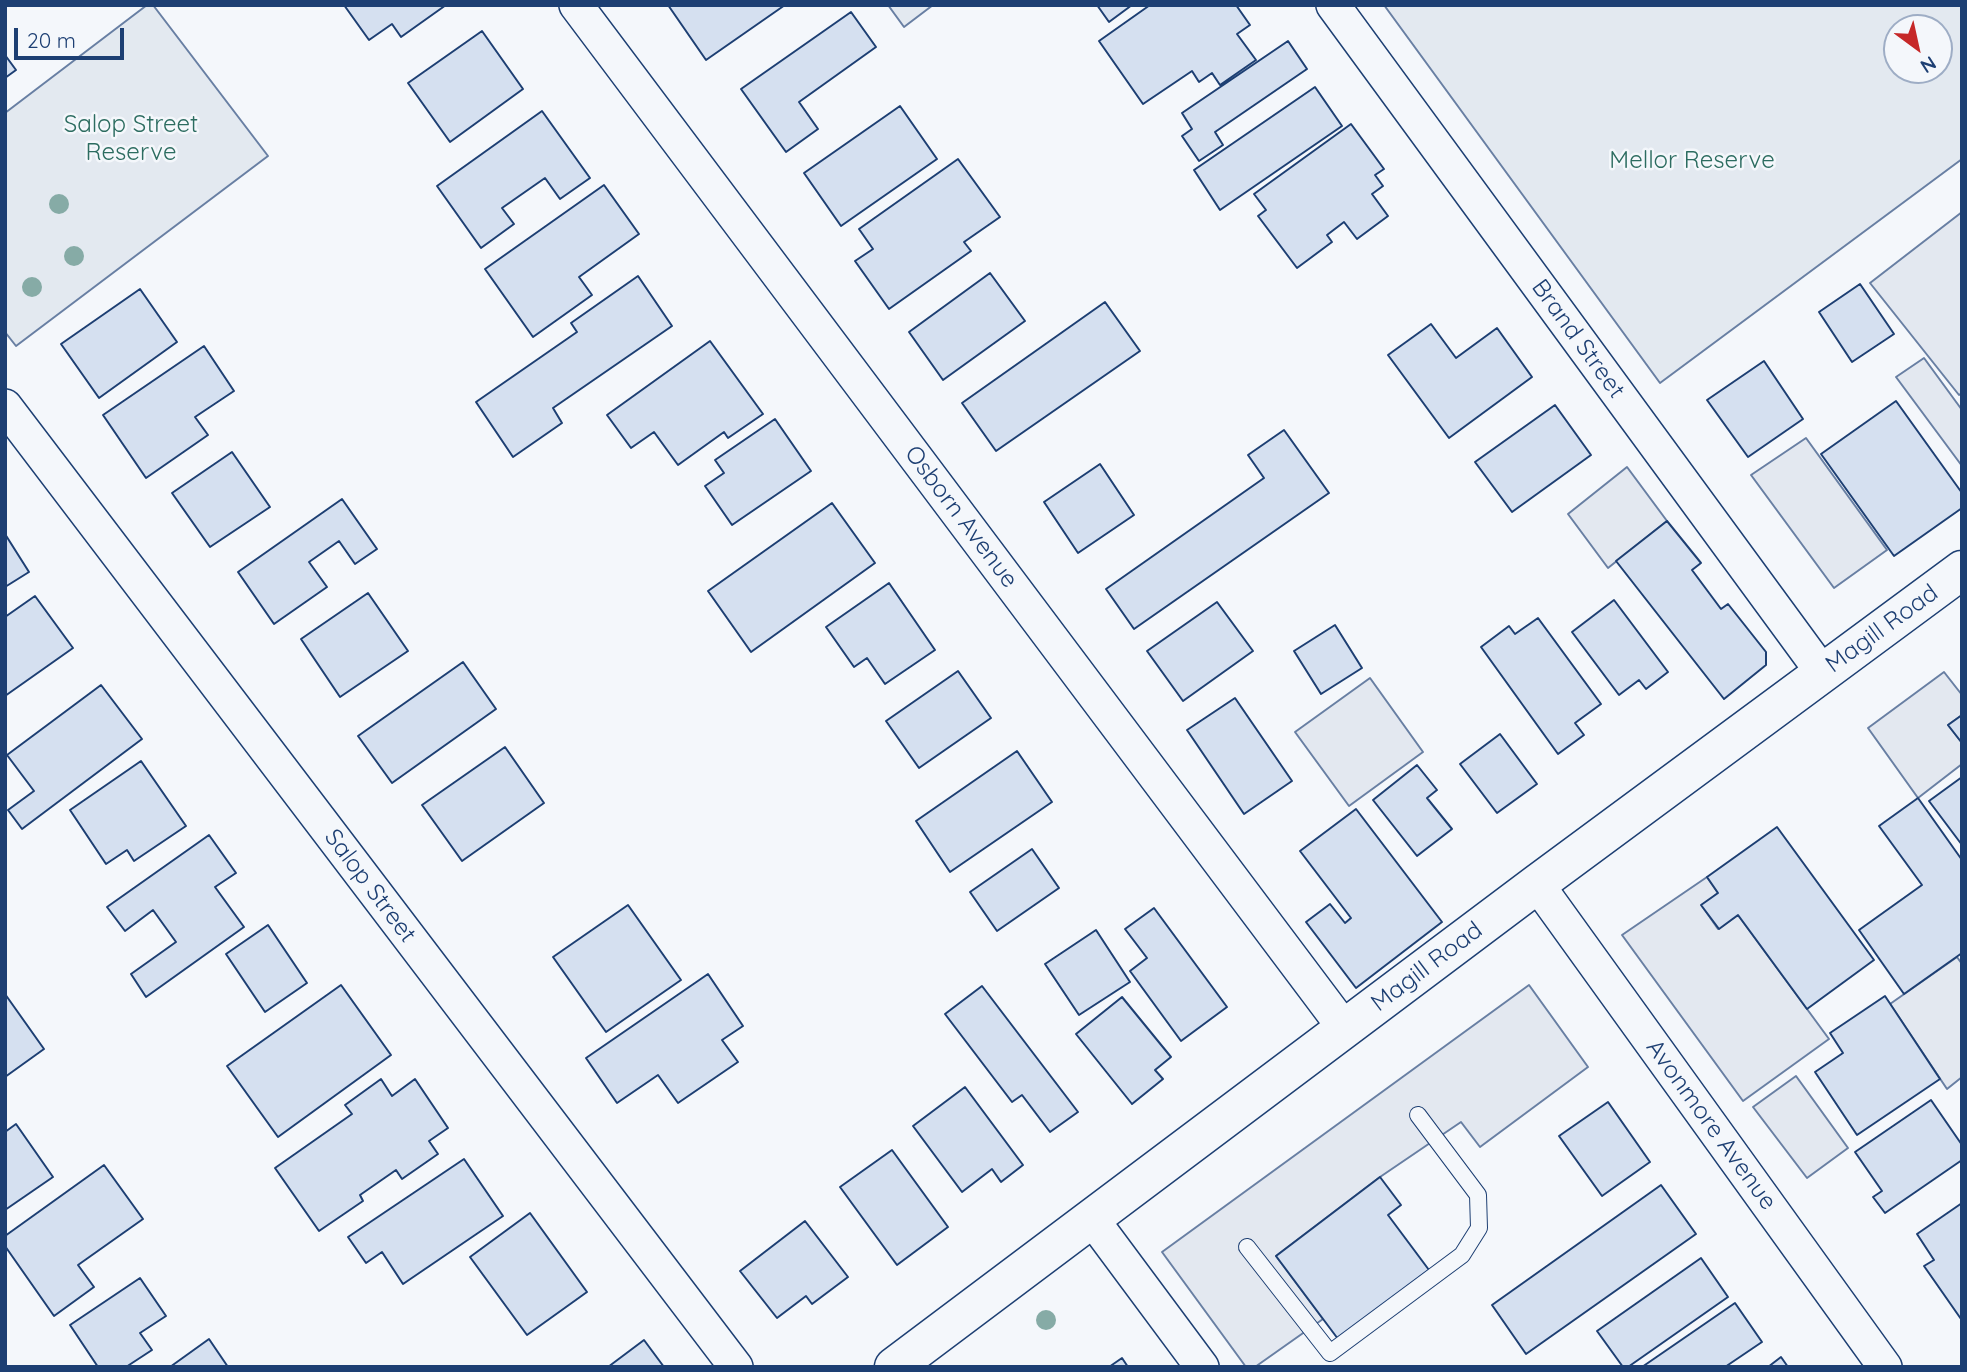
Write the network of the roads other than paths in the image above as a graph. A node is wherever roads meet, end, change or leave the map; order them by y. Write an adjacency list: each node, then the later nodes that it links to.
1 (576, 5): 7 (street, Osborn Avenue)
2 (1333, 5): 5 (street, Brand Street)
3 (5, 406): 11 (street, Salop Street)
4 (1962, 570): 5 (main road, Magill Road)
5 (1822, 672): 6 (main road, Magill Road)
6 (1537, 884): 7 (main road, Magill Road); 14 (street, Avonmore Avenue)
7 (1345, 1028): 9 (main road, Magill Road)
8 (1418, 1115): 10 (lane)
9 (1092, 1219): 12 (main road, Magill Road); 13 (street)
10 (1247, 1247)
11 (736, 1367)
12 (894, 1367)
13 (1202, 1367)
14 (1885, 1367)

